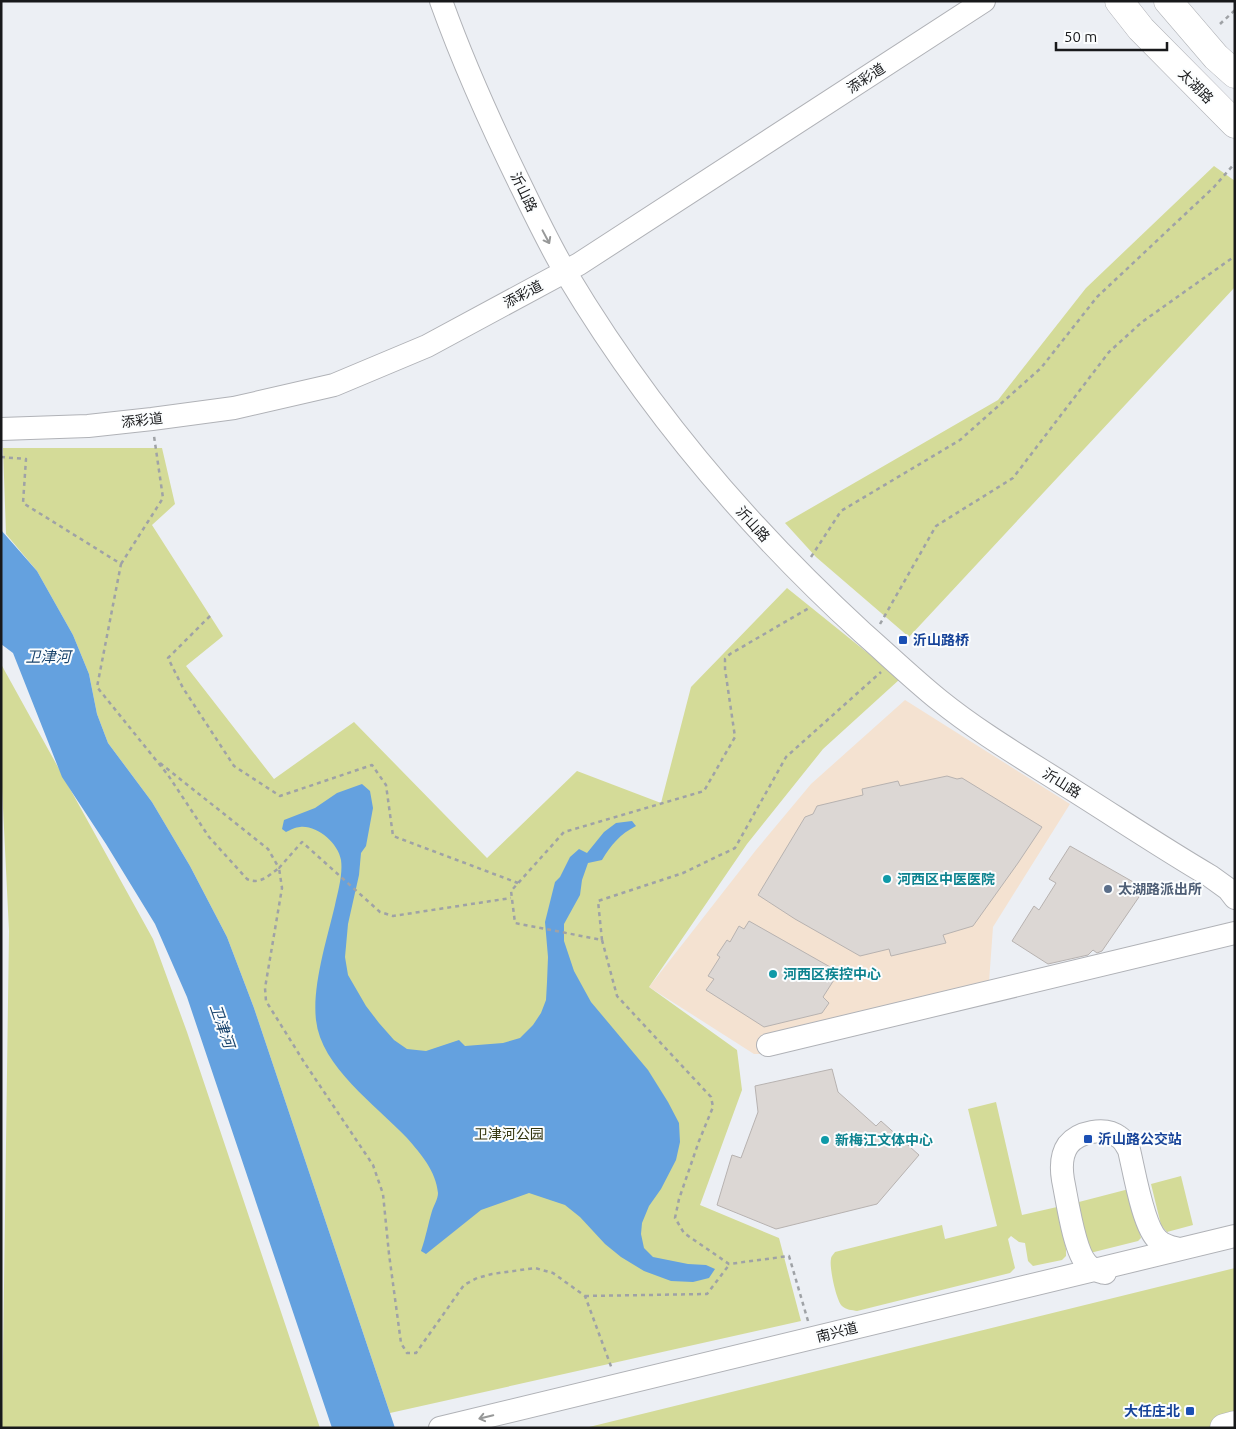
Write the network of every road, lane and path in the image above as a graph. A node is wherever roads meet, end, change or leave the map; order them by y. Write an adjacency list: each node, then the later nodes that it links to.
1 (440, 1): 12 (street, 沂山路, one-way to 12)
2 (455, 1): 12 (street, 沂山路)
3 (984, 1): 12 (street, 添彩道)
4 (1119, 1): 9 (main road, 太湖路)
5 (1168, 1): 8 (main road)
6 (1235, 10): 7 (path)
7 (1220, 24)
8 (1235, 74)
9 (1235, 124)
10 (1235, 163): 16 (path)
11 (1235, 256): 20 (path)
12 (572, 268): 13 (street, 添彩道); 16 (street, 沂山路); 18 (street, 沂山路)
13 (152, 419): 14 (street, 添彩道); 17 (path)
14 (1, 429)
15 (1, 457): 17 (path)
16 (807, 562): 20 (street, 沂山路)
17 (121, 564): 22 (path)
18 (826, 599): 21 (street, 沂山路); 24 (path)
19 (210, 616): 24 (path)
20 (878, 628): 25 (street, 沂山路)
21 (893, 661): 25 (street, 沂山路); 28 (path)
22 (156, 760): 23 (path); 23 (path)
23 (279, 868): 26 (path); 36 (path)
24 (518, 883): 26 (path)
25 (1234, 890)
26 (511, 898): 28 (path)
27 (1235, 933): 29 (street)
28 (602, 940): 33 (path)
29 (768, 1046)
30 (1235, 1236): 31 (street, 南兴道)
31 (1179, 1249): 34 (street, 南兴道); 34 (street)
32 (1235, 1249): 35 (street, 南兴道)
33 (729, 1264): 36 (path); 37 (path)
34 (1093, 1270): 35 (street); 37 (street, 南兴道)
35 (1130, 1274): 41 (street, 南兴道)
36 (585, 1296): 38 (path)
37 (813, 1337): 38 (street, 南兴道)
38 (618, 1385): 40 (street, 南兴道, one-way to 40)
39 (1235, 1425): 42 (main road)
40 (440, 1428)
41 (502, 1428)
42 (1224, 1428)

